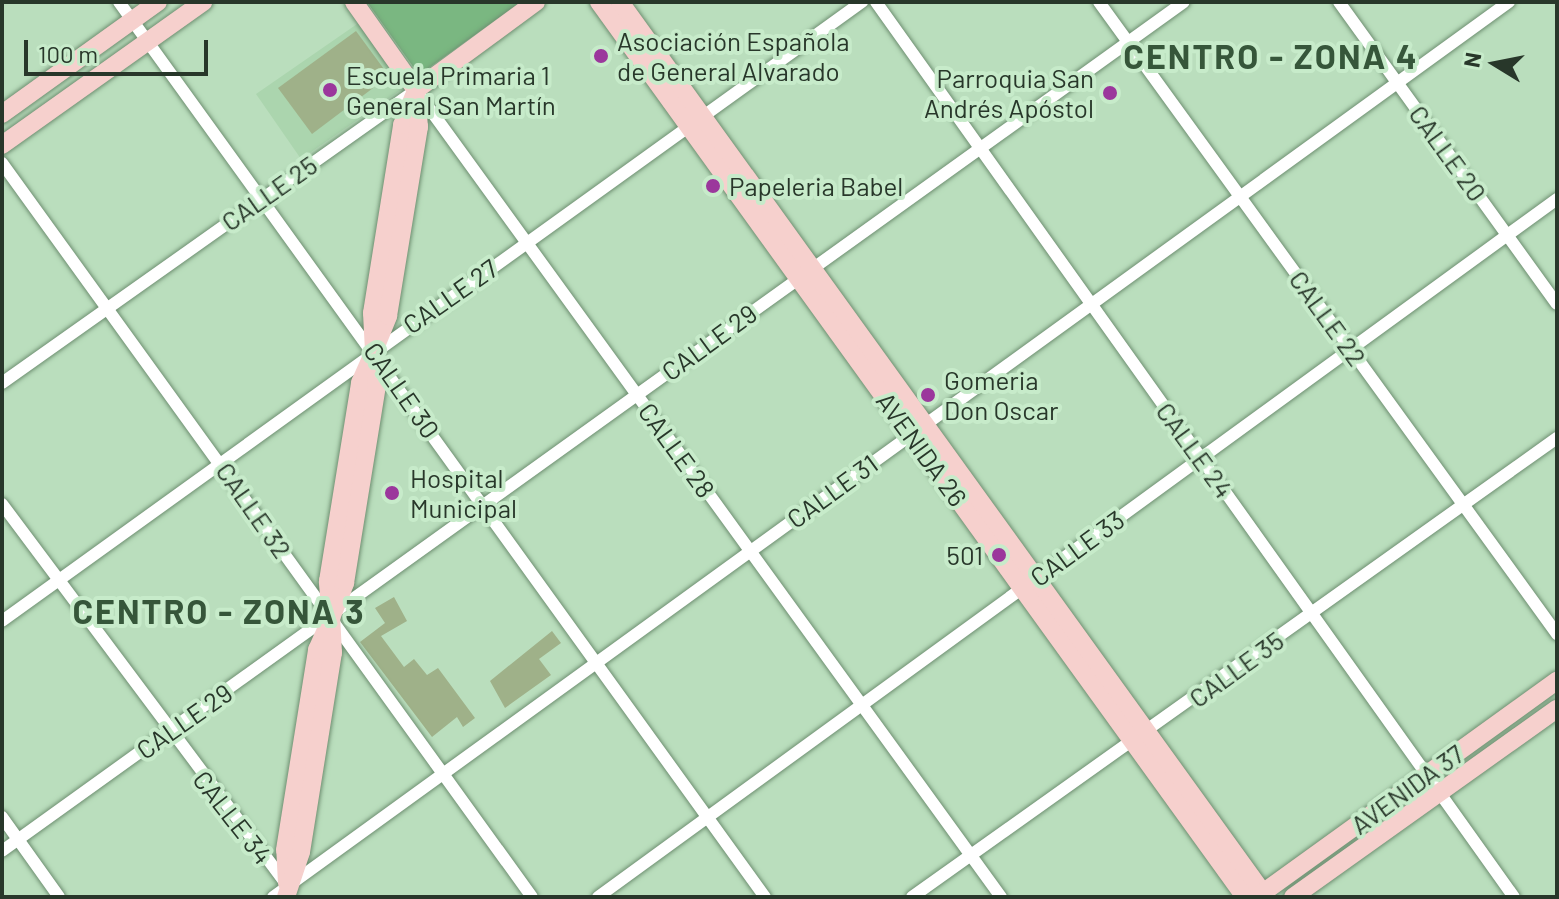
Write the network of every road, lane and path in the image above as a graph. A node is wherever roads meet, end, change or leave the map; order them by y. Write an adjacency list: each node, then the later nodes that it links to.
1 (119, 2): 14 (street, CALLE 30)
2 (158, 2): 14 (main road)
3 (203, 2): 16 (main road)
4 (354, 2): 18 (main road, CALLE 28)
5 (536, 2): 18 (main road, CALLE 25)
6 (599, 2): 20 (main road, AVENIDA 26)
7 (620, 2): 20 (main road, AVENIDA 26)
8 (862, 2): 20 (street, CALLE 27)
9 (876, 2): 22 (street, CALLE 24)
10 (1099, 2): 15 (street, CALLE 22)
11 (1184, 2): 15 (street, CALLE 29)
12 (1339, 2): 17 (street, CALLE 20)
13 (1509, 2): 17 (street, CALLE 31)
14 (132, 21): 16 (street, CALLE 30); 19 (main road)
15 (1127, 40): 22 (street, CALLE 29); 25 (street, CALLE 22)
16 (147, 42): 21 (main road); 24 (street, CALLE 30)
17 (1398, 82): 25 (street, CALLE 31); 27 (street, CALLE 20)
18 (416, 90): 24 (street, CALLE 25); 28 (street, CALLE 28); 34 (main road)
19 (2, 114)
20 (697, 123): 28 (street, CALLE 27); 29 (main road, AVENIDA 26)
21 (2, 145)
22 (978, 148): 29 (street, CALLE 29); 31 (street, CALLE 24)
23 (2, 163): 32 (street, CALLE 32)
24 (264, 196): 32 (street, CALLE 25); 34 (street, CALLE 30)
25 (1240, 196): 31 (street, CALLE 31); 33 (street, CALLE 22)
26 (1557, 199): 27 (street, CALLE 33)
27 (1508, 235): 30 (street, CALLE 20); 33 (street, CALLE 33)
28 (526, 243): 34 (street, CALLE 27); 36 (street, CALLE 28)
29 (805, 273): 36 (street, CALLE 29); 37 (main road, AVENIDA 26)
30 (1557, 304)
31 (1091, 305): 37 (street, CALLE 31); 39 (street, CALLE 24)
32 (105, 309): 35 (street, CALLE 25); 40 (street, CALLE 32)
33 (1350, 349): 39 (street, CALLE 33); 43 (street, CALLE 22)
34 (374, 351): 40 (street, CALLE 27); 42 (street, CALLE 30); 48 (main road)
35 (2, 383)
36 (636, 394): 42 (street, CALLE 29); 44 (street, CALLE 28)
37 (918, 429): 44 (street, CALLE 31); 46 (main road, AVENIDA 26)
38 (1557, 438): 43 (street, CALLE 35)
39 (1200, 458): 46 (street, CALLE 33); 47 (street, CALLE 24)
40 (221, 462): 45 (street, CALLE 27); 48 (street, CALLE 32)
41 (2, 504): 45 (street, CALLE 34)
42 (483, 504): 48 (street, CALLE 29); 51 (street, CALLE 30)
43 (1464, 506): 47 (street, CALLE 35); 50 (street, CALLE 22)
44 (750, 551): 51 (street, CALLE 31); 53 (street, CALLE 28)
45 (58, 582): 49 (street, CALLE 27); 55 (street, CALLE 34)
46 (1029, 583): 53 (street, CALLE 33); 56 (main road, AVENIDA 26)
47 (1312, 614): 56 (street, CALLE 35); 58 (street, CALLE 24)
48 (331, 618): 55 (street, CALLE 29); 57 (street, CALLE 32); 65 (main road)
49 (2, 621)
50 (1557, 634)
51 (597, 662): 57 (street, CALLE 31); 60 (street, CALLE 30)
52 (1557, 681): 58 (main road, AVENIDA 37)
53 (861, 704): 60 (street, CALLE 33); 64 (street, CALLE 28)
54 (1557, 709): 59 (main road, AVENIDA 37)
55 (167, 732): 62 (street, CALLE 29); 65 (street, CALLE 34)
56 (1141, 738): 64 (street, CALLE 35); 66 (main road, AVENIDA 26)
57 (442, 774): 65 (street, CALLE 31); 68 (street, CALLE 32)
58 (1426, 775): 59 (street, CALLE 24); 66 (main road, AVENIDA 37)
59 (1439, 793): 73 (main road, AVENIDA 37); 74 (street, CALLE 24)
60 (707, 816): 69 (street, CALLE 33); 70 (street, CALLE 30)
61 (2, 817): 62 (street)
62 (18, 840): 63 (street, CALLE 29); 67 (street)
63 (2, 851)
64 (970, 855): 71 (street, CALLE 35); 72 (street, CALLE 28)
65 (285, 894)
66 (1258, 896)
67 (59, 897)
68 (532, 897)
69 (598, 897)
70 (765, 897)
71 (912, 897)
72 (1001, 897)
73 (1293, 897)
74 (1514, 897)

